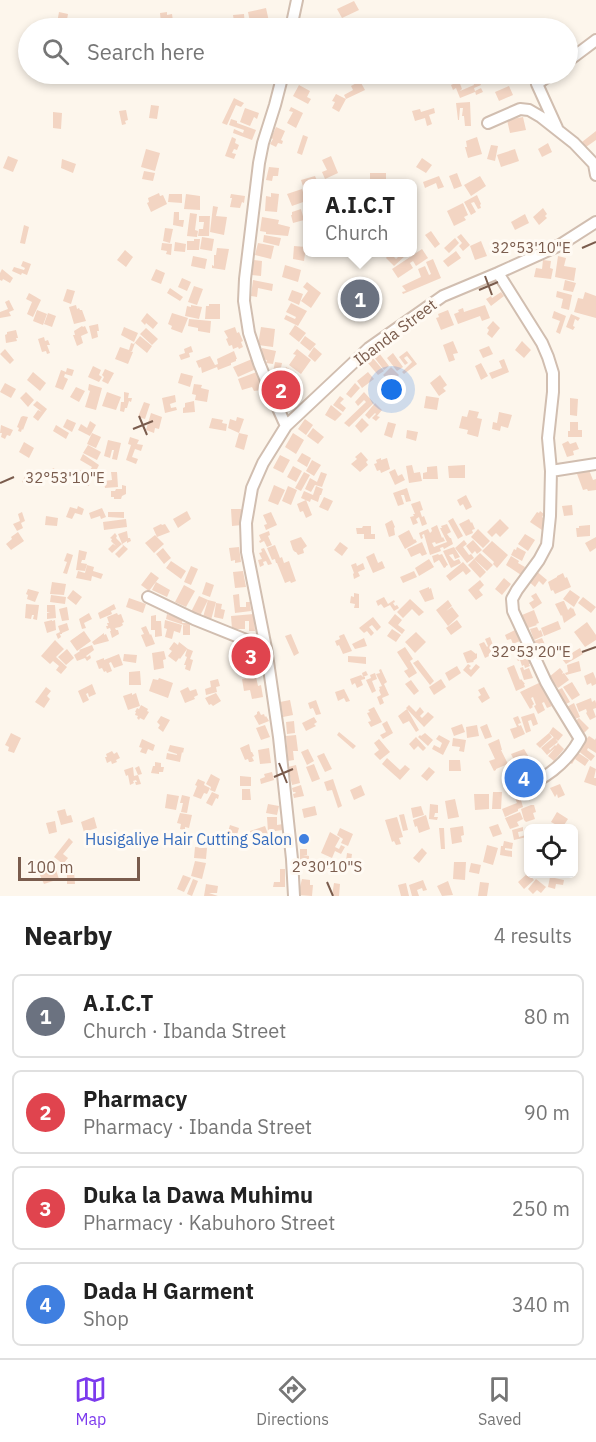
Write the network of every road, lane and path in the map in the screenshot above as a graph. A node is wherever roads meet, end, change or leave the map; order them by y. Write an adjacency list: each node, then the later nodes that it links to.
1 (297, 0): 2 (street)
2 (293, 18)
3 (596, 40): 4 (street)
4 (578, 53)
5 (281, 84): 12 (street)
6 (537, 84): 8 (street)
7 (489, 123): 8 (street)
8 (558, 130): 9 (street)
9 (596, 175)
10 (596, 222): 11 (street, Ibanda Street)
11 (498, 273): 12 (street, Ibanda Street); 14 (street)
12 (286, 426): 16 (street, Ibanda Street)
13 (596, 464): 14 (street)
14 (551, 471): 17 (street)
15 (148, 597): 16 (street)
16 (266, 648): 18 (street, Ibanda Street)
17 (517, 789)
18 (294, 896)

